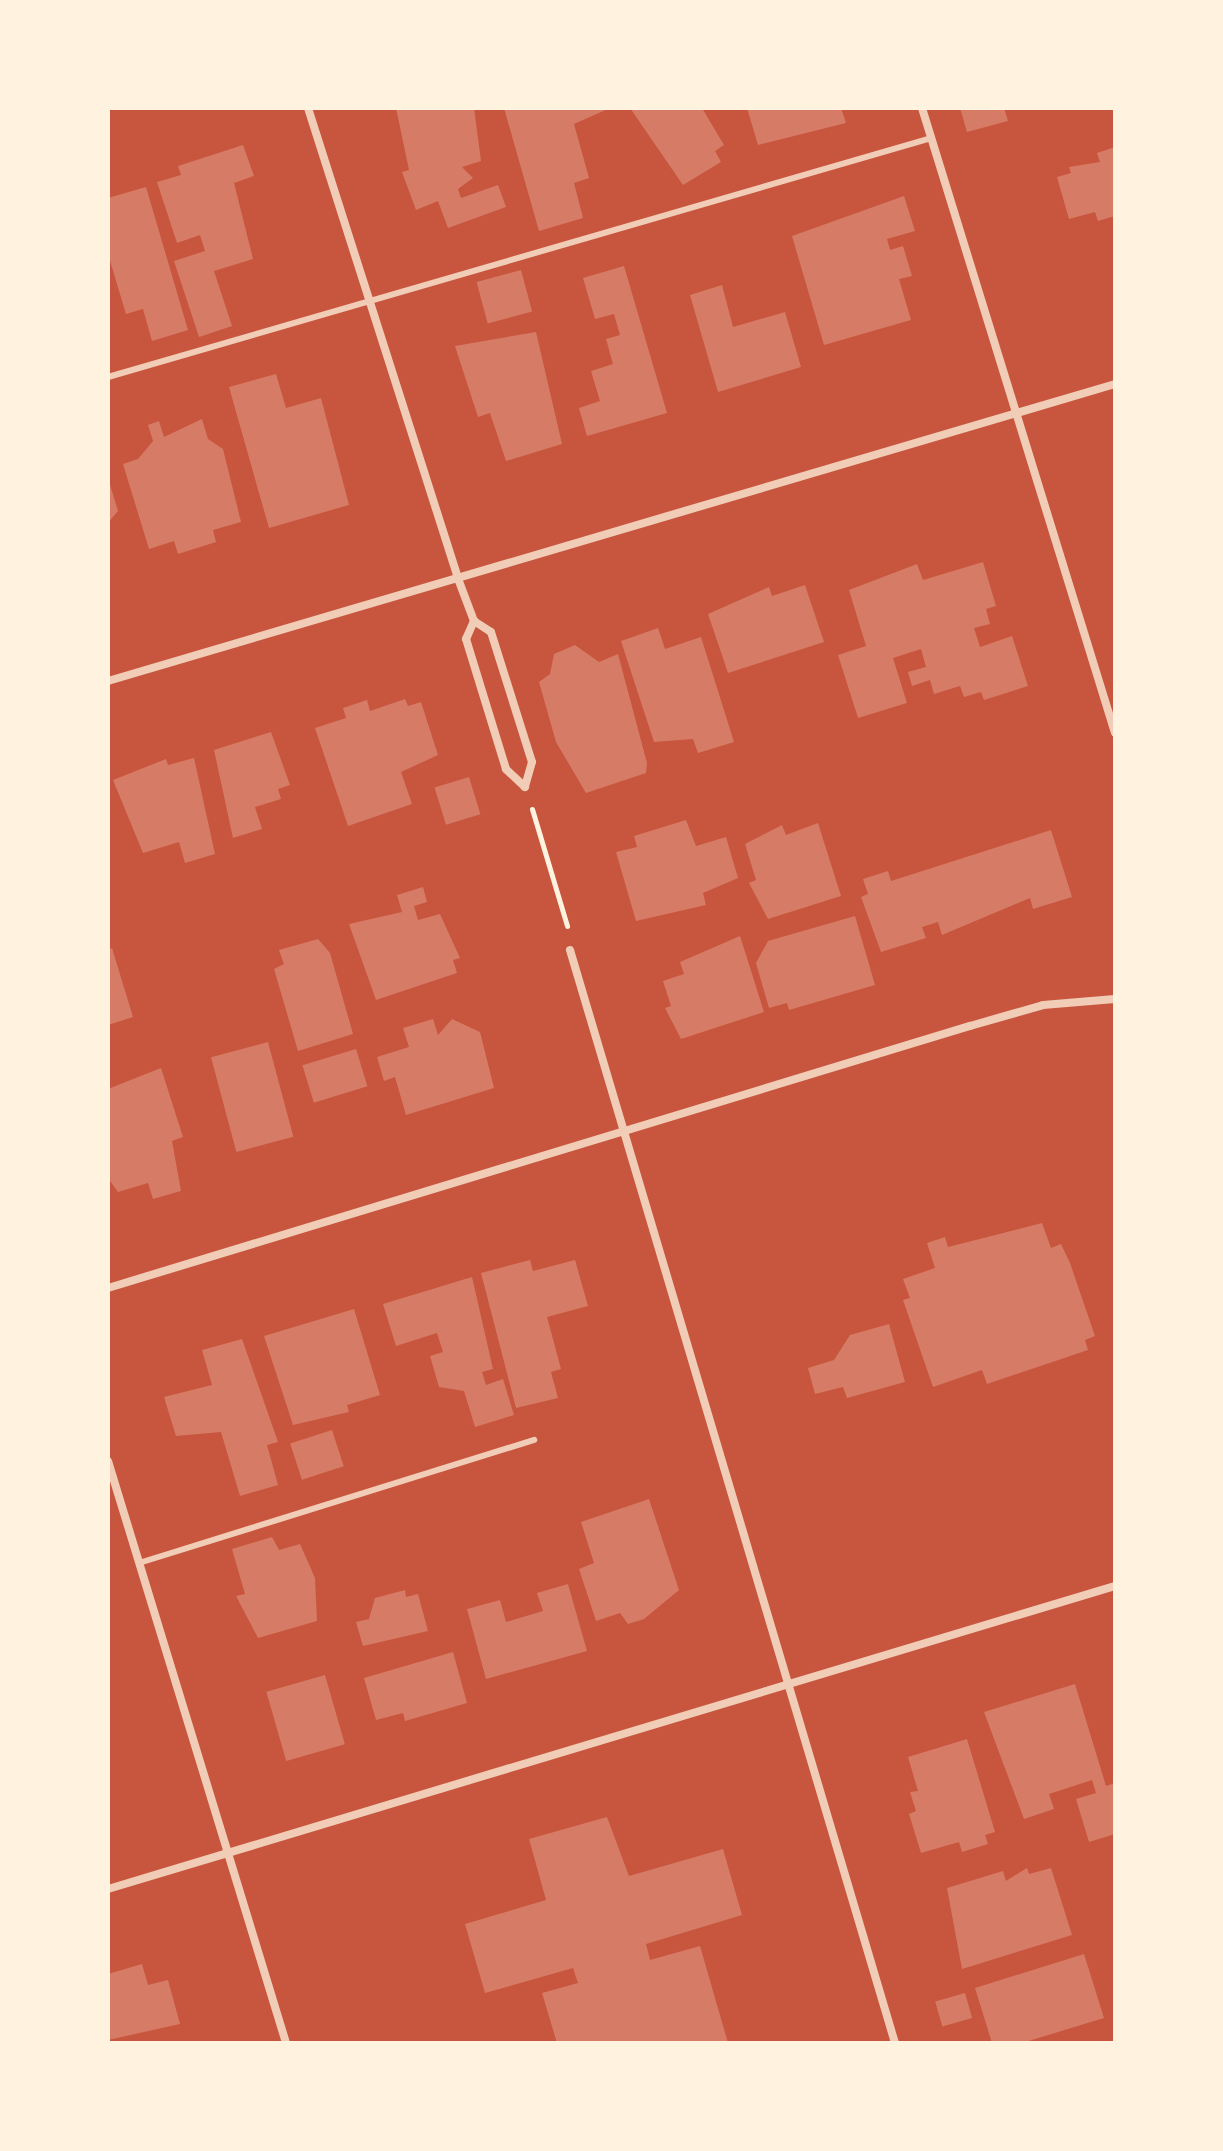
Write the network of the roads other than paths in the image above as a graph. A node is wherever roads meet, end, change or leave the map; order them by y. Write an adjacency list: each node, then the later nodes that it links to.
1 (308, 108): 4 (street)
2 (922, 108): 3 (street)
3 (931, 138): 4 (lane); 7 (street)
4 (368, 300): 5 (lane); 8 (street)
5 (108, 377)
6 (1115, 384): 7 (street)
7 (1011, 415): 8 (street); 11 (street)
8 (457, 576): 9 (street); 10 (street)
9 (474, 621): 9 (street)
10 (108, 681)
11 (1115, 733)
12 (570, 950): 14 (street)
13 (1115, 999): 14 (street)
14 (625, 1135): 15 (street); 20 (street)
15 (108, 1288)
16 (534, 1440): 18 (lane)
17 (108, 1461): 18 (street)
18 (139, 1563): 21 (street)
19 (1115, 1586): 20 (street)
20 (791, 1682): 21 (street); 24 (street)
21 (229, 1853): 22 (street); 23 (street)
22 (108, 1889)
23 (286, 2043)
24 (895, 2043)

